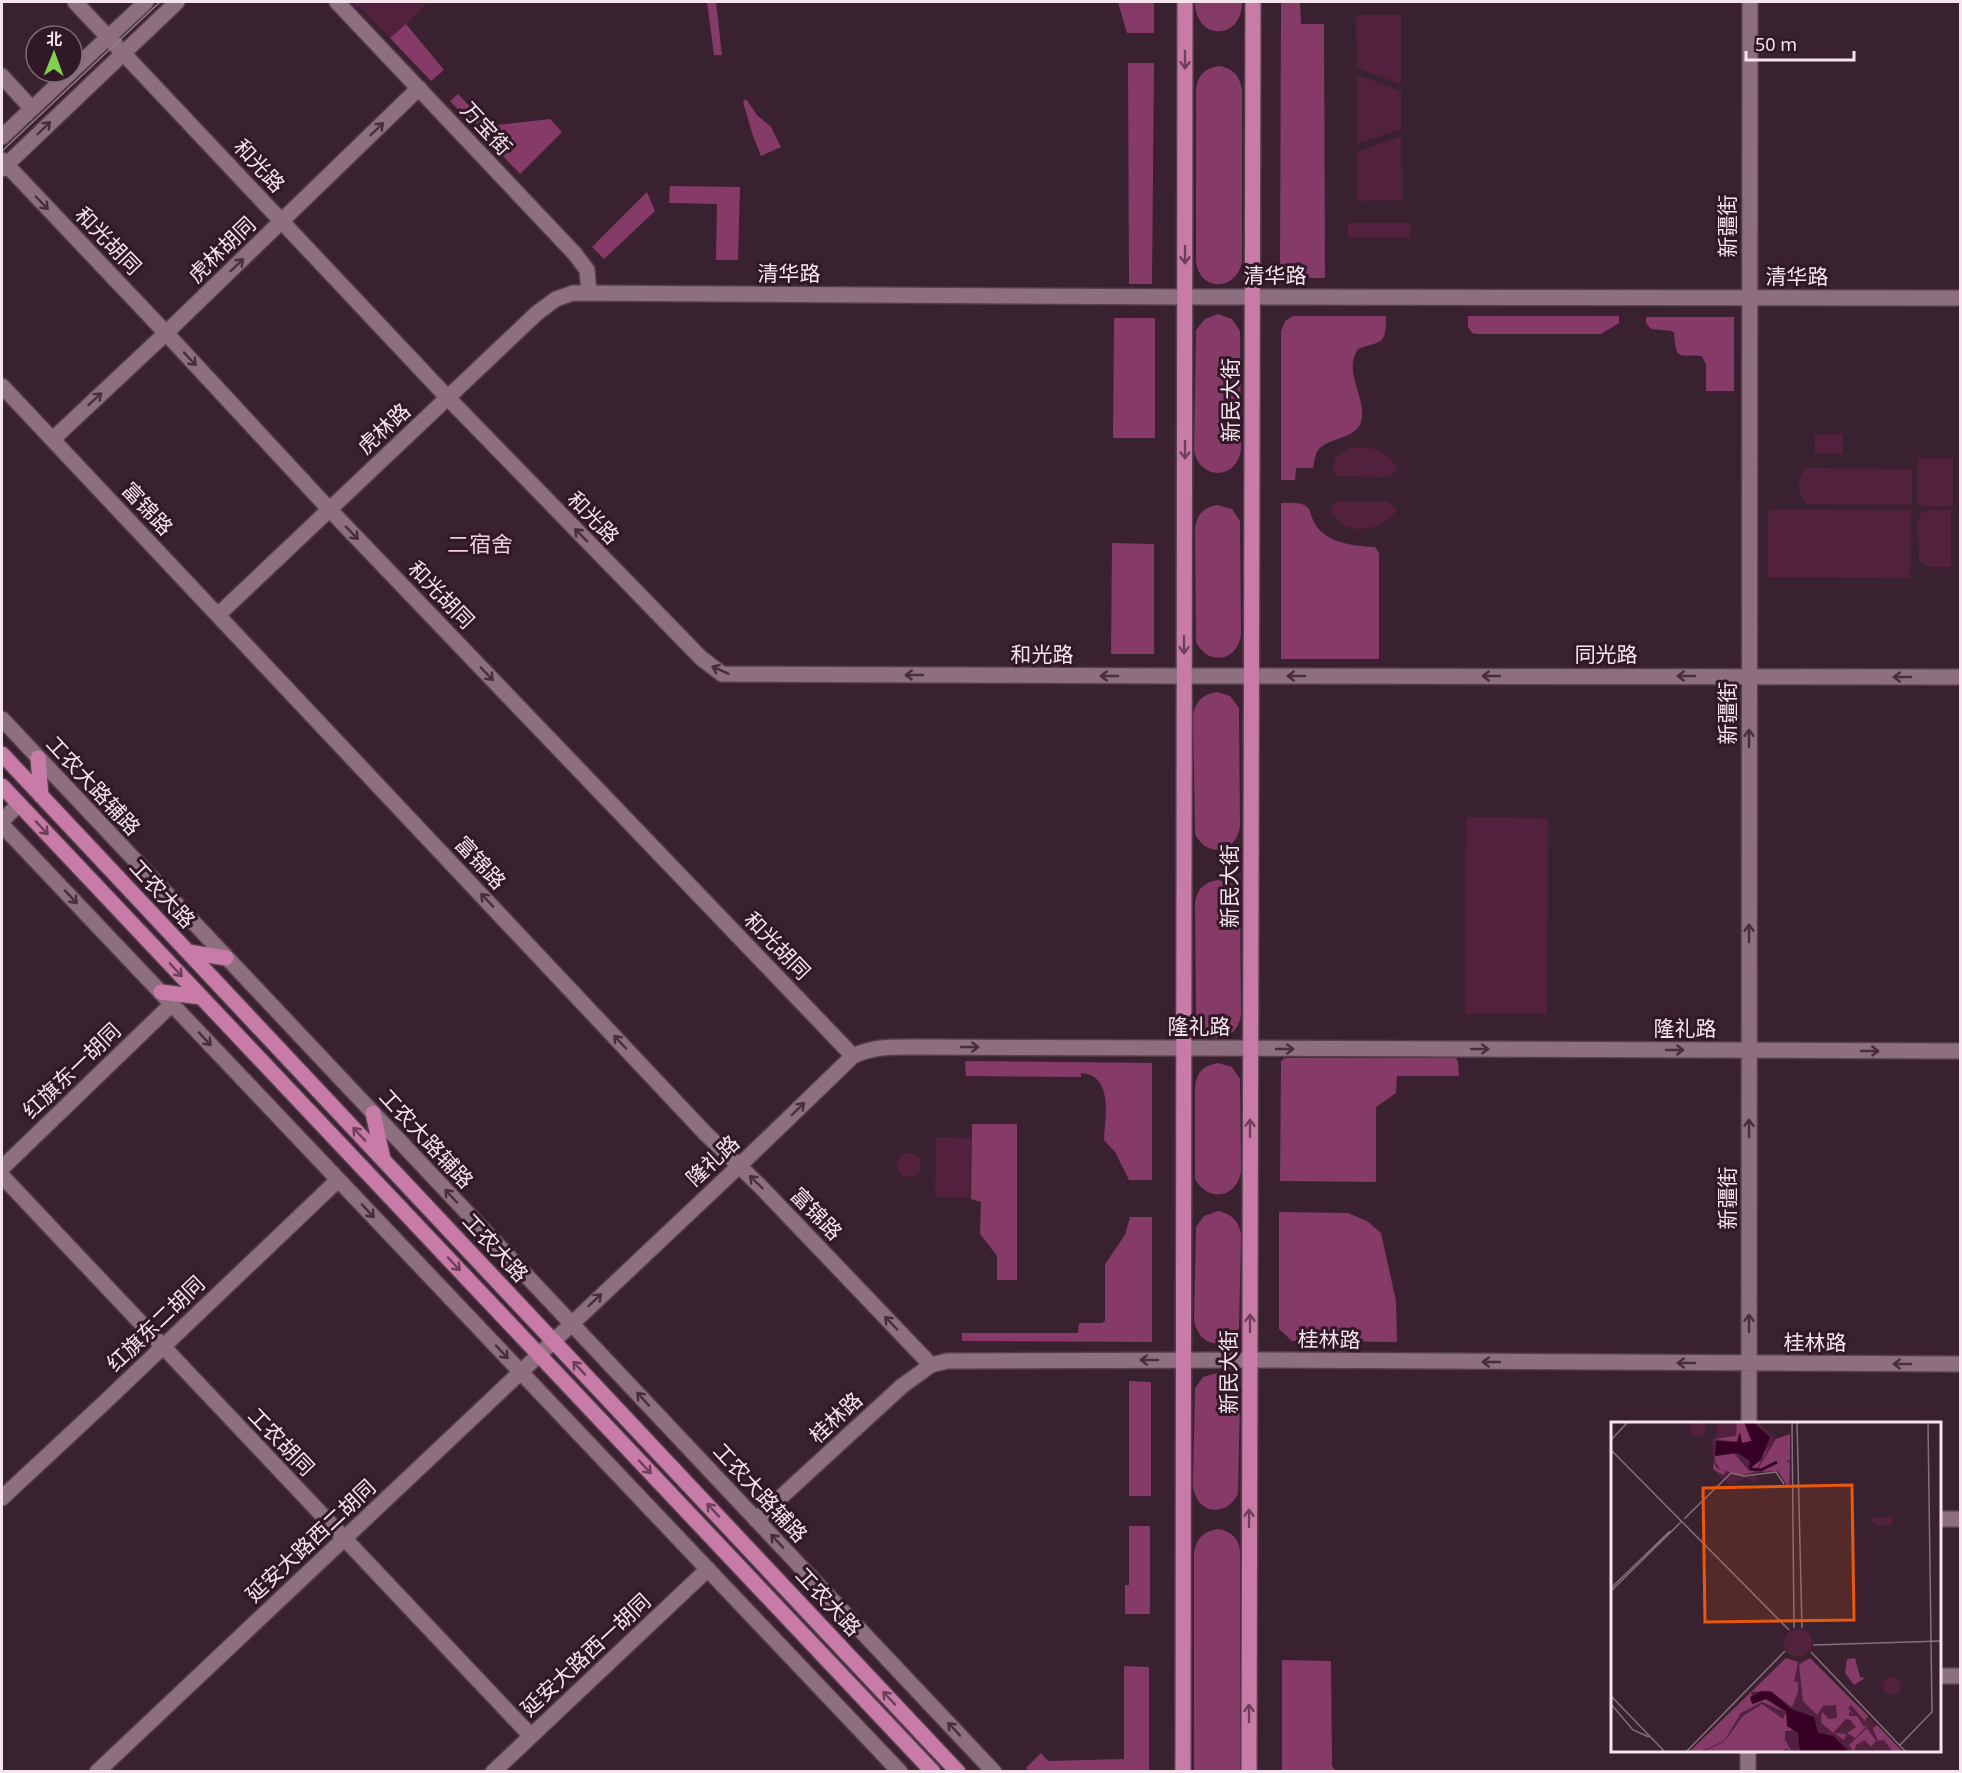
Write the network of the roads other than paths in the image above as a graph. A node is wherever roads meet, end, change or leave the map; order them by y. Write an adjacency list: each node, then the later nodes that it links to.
1 (75, 2): 8 (street, 和光路)
2 (146, 2): 8 (street)
3 (177, 2): 9 (street)
4 (337, 2): 13 (street, 万宝街)
5 (1185, 2): 19 (main road, one-way to 19)
6 (1253, 2): 20 (main road, 新民大街)
7 (1750, 2): 21 (street, 新疆街)
8 (108, 37): 9 (street, 和光路); 10 (street)
9 (123, 53): 16 (street, one-way to 9); 17 (street, 和光路)
10 (84, 60)
11 (2, 76): 14 (street)
12 (58, 84): 14 (street)
13 (419, 88): 17 (street, 虎林胡同, one-way to 13); 18 (street, 万宝街)
14 (32, 109): 15 (street)
15 (2, 137)
16 (3, 164): 23 (street, 和光胡同, one-way to 23)
17 (282, 221): 23 (street, 虎林胡同, one-way to 17); 25 (street, 和光路)
18 (589, 293): 19 (street, 清华路); 25 (street, 虎林路)
19 (1185, 297): 20 (street, 清华路); 29 (main road, one-way to 29)
20 (1253, 297): 21 (street, 清华路); 30 (main road, 新民大街)
21 (1749, 298): 22 (street, 清华路); 31 (street, 新疆街)
22 (1960, 298)
23 (166, 333): 26 (street, 虎林胡同, one-way to 23); 27 (street, 和光胡同, one-way to 27)
24 (2, 386): 26 (street, 富锦路)
25 (448, 398): 27 (street, 虎林路); 29 (street, 和光路, one-way to 25)
26 (53, 439): 28 (street, 富锦路)
27 (330, 510): 28 (street, 虎林路); 49 (street, 和光胡同, one-way to 49)
28 (218, 615): 52 (street, 富锦路, one-way to 28)
29 (1184, 676): 30 (street, 和光路); 45 (main road)
30 (1252, 676): 31 (street, 同光路, one-way to 30); 46 (main road, 新民大街)
31 (1749, 676): 32 (street, 同光路, one-way to 31); 47 (street, 新疆街, one-way to 31)
32 (1960, 677)
33 (2, 719): 35 (street, 工农大路辅路)
34 (2, 754): 37 (main road, 工农大路)
35 (38, 758): 37 (main road); 41 (street, 工农大路辅路)
36 (2, 786): 38 (main road, 工农大路)
37 (41, 796): 40 (main road, 工农大路)
38 (19, 804): 39 (street); 43 (main road, 工农大路, one-way to 43)
39 (2, 823): 42 (street, one-way to 42)
40 (188, 952): 41 (main road); 51 (main road, 工农大路, one-way to 40)
41 (226, 958): 50 (street, 工农大路辅路)
42 (161, 992): 43 (main road); 44 (street)
43 (201, 997): 59 (main road, 工农大路, one-way to 59)
44 (172, 1004): 53 (street, 红旗东一胡同); 55 (street, one-way to 55)
45 (1184, 1048): 46 (street, 隆礼路); 49 (street, 隆礼路, one-way to 45); 60 (main road)
46 (1251, 1048): 47 (street, 隆礼路, one-way to 47); 61 (main road, 新民大街, one-way to 46)
47 (1750, 1050): 48 (street, 隆礼路, one-way to 48); 62 (street, 新疆街, one-way to 47)
48 (1960, 1051)
49 (853, 1056): 52 (street, 隆礼路, one-way to 49)
50 (373, 1113): 51 (main road); 56 (street, 工农大路辅路, one-way to 50)
51 (383, 1160): 57 (main road, 工农大路)
52 (739, 1166): 56 (street, 隆礼路, one-way to 52); 64 (street, 富锦路, one-way to 52)
53 (2, 1168)
54 (2, 1176): 58 (street, 工农胡同)
55 (338, 1180): 58 (street, 红旗东二胡同); 65 (street, one-way to 65)
56 (571, 1323): 57 (street, 隆礼路); 69 (street, 工农大路辅路, one-way to 56)
57 (553, 1341): 59 (street, 延安大路西二胡同); 81 (main road, 工农大路, one-way to 57)
58 (162, 1347): 67 (street, 红旗东二胡同); 71 (street, 工农胡同)
59 (538, 1354): 65 (street, 延安大路西二胡同); 80 (main road, 工农大路, one-way to 80)
60 (1184, 1360): 61 (street, 桂林路); 64 (street, 桂林路, one-way to 64); 83 (main road)
61 (1250, 1360): 62 (street, 桂林路, one-way to 61); 84 (main road, 新民大街, one-way to 61)
62 (1749, 1363): 63 (street, 桂林路, one-way to 62); 66 (street, 新疆街)
63 (1960, 1364)
64 (931, 1365): 69 (street, 桂林路)
65 (520, 1371): 71 (street, 延安大路西二胡同); 72 (street)
66 (1749, 1422)
67 (2, 1498)
68 (1941, 1519): 70 (street)
69 (756, 1520): 82 (street, 工农大路辅路, one-way to 69)
70 (1960, 1520)
71 (345, 1539): 75 (street, 工农胡同); 77 (street, 延安大路西二胡同)
72 (708, 1569): 75 (street, 延安大路西一胡同); 79 (street)
73 (1941, 1676): 74 (street)
74 (1960, 1676)
75 (531, 1736): 78 (street, 延安大路西一胡同)
76 (1748, 1752): 85 (street)
77 (97, 1772)
78 (493, 1772)
79 (900, 1772)
80 (933, 1772)
81 (958, 1772)
82 (994, 1772)
83 (1184, 1772)
84 (1249, 1772)
85 (1748, 1772)

